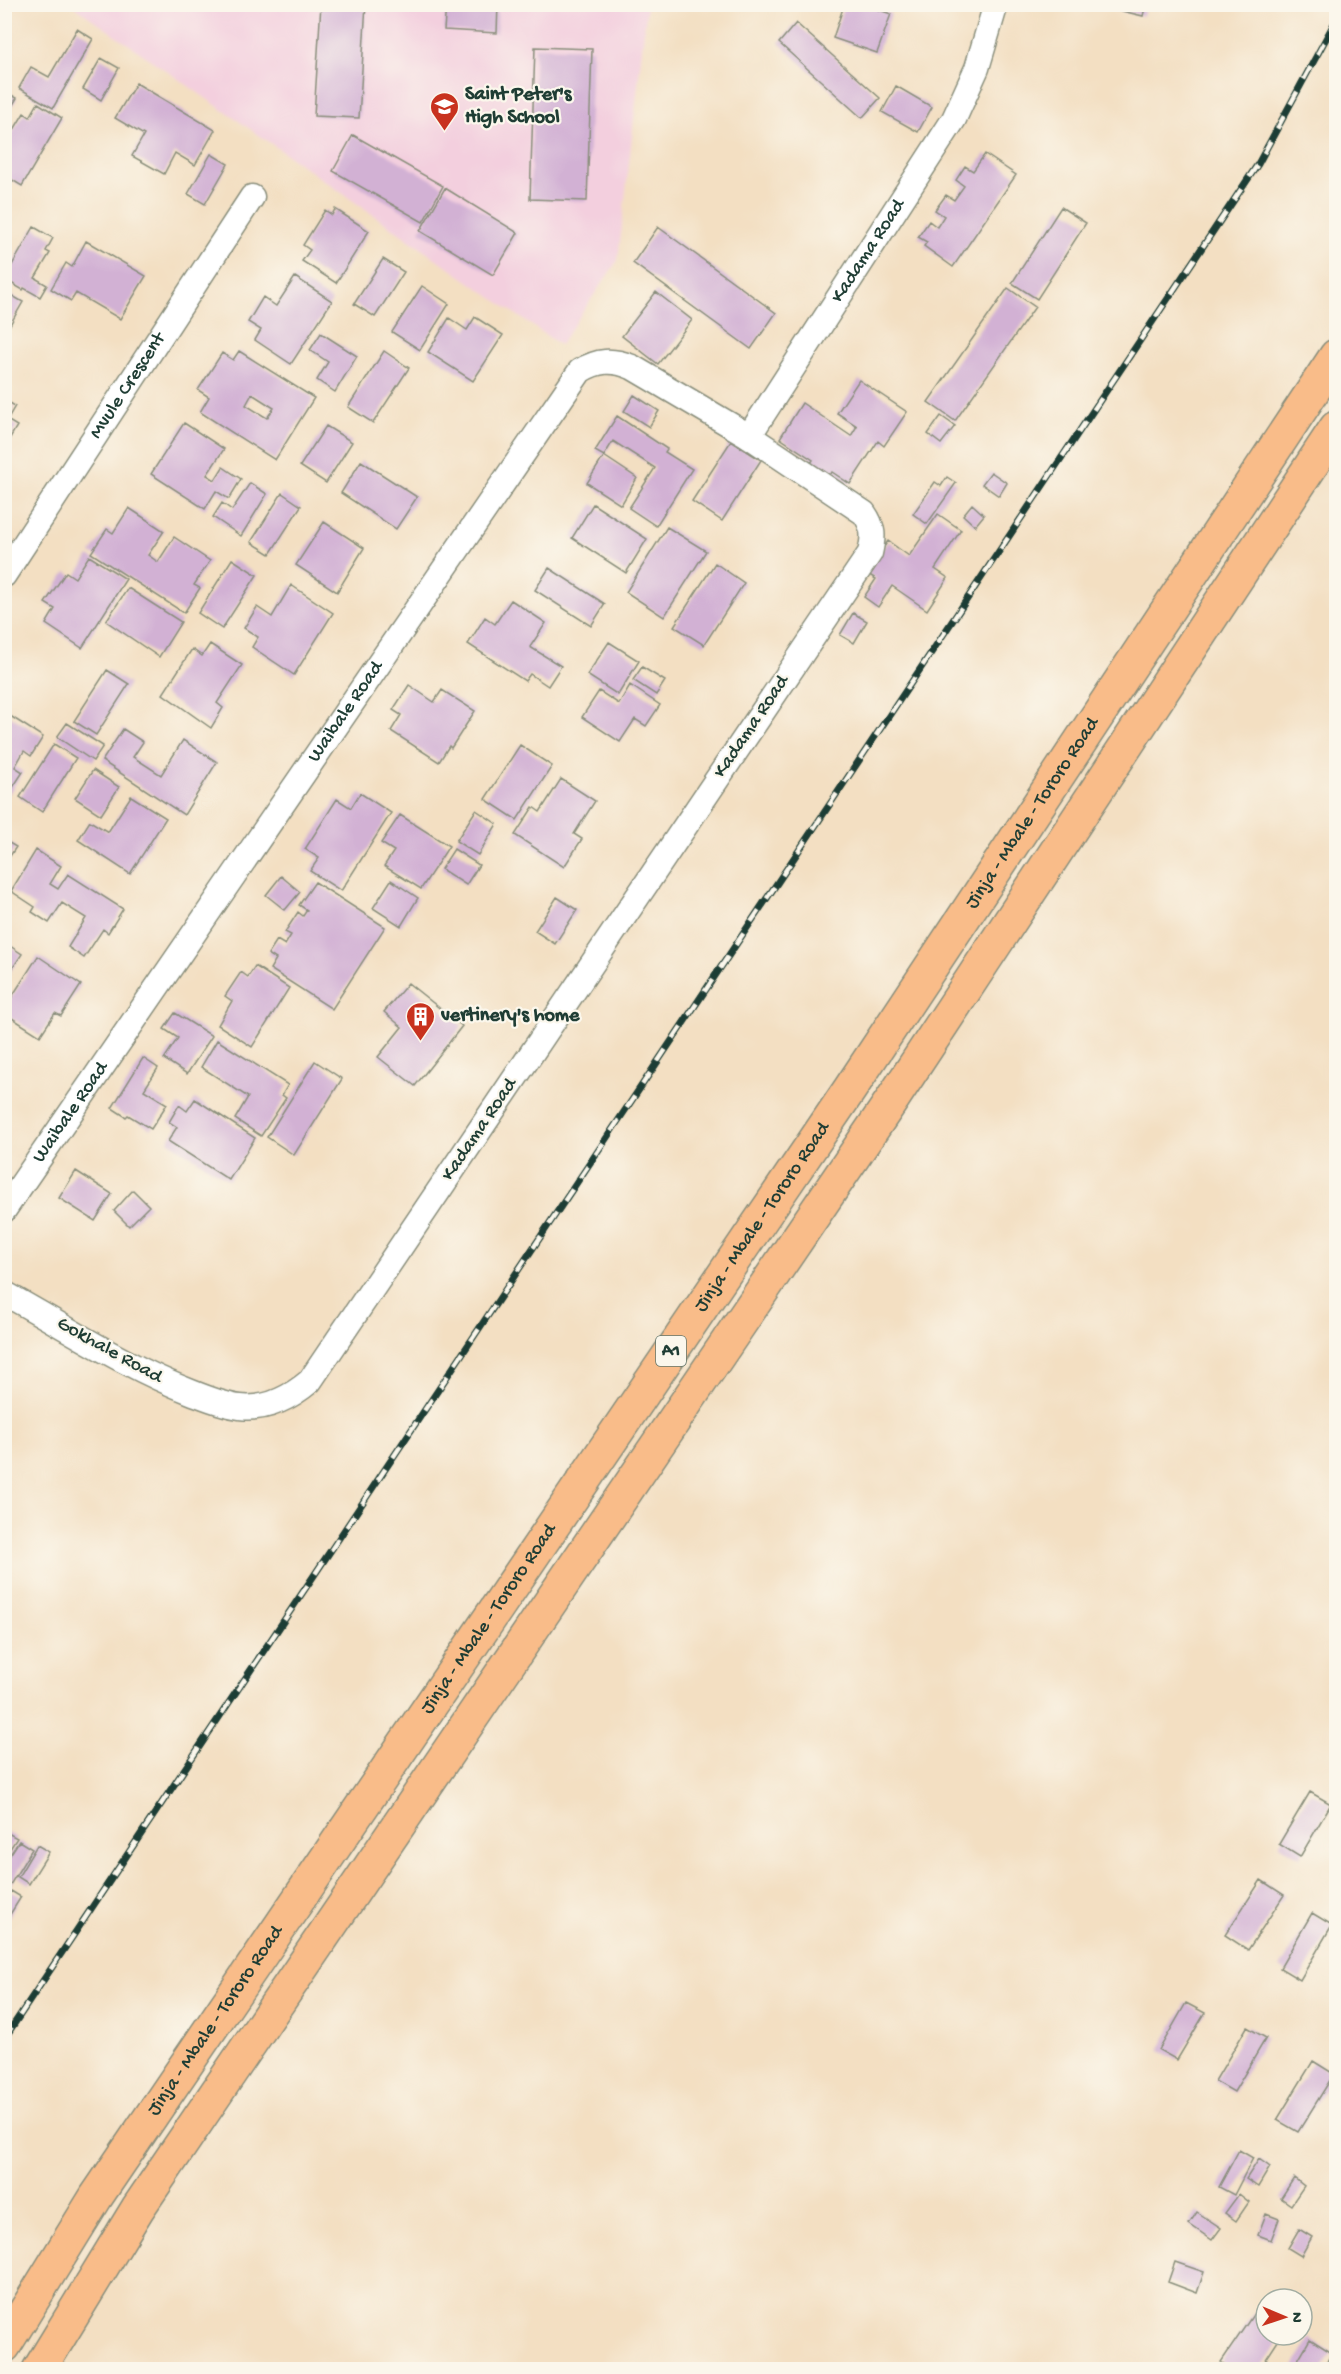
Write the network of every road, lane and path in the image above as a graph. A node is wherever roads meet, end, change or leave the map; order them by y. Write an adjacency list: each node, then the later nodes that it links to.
1 (996, 4): 5 (street, Kadama Road)
2 (252, 197): 6 (street, Mvule Crescent)
3 (1336, 356): 10 (highway, Jinja - Mbale - Tororo Road / A1)
4 (1336, 428): 11 (highway, Jinja - Mbale - Tororo Road / A1)
5 (749, 436): 7 (street, Waibale Road); 9 (street, Kadama Road)
6 (4, 575)
7 (4, 1210)
8 (4, 1293): 9 (street, Gokhale Road)
9 (216, 1402)
10 (4, 2346)
11 (39, 2370)

